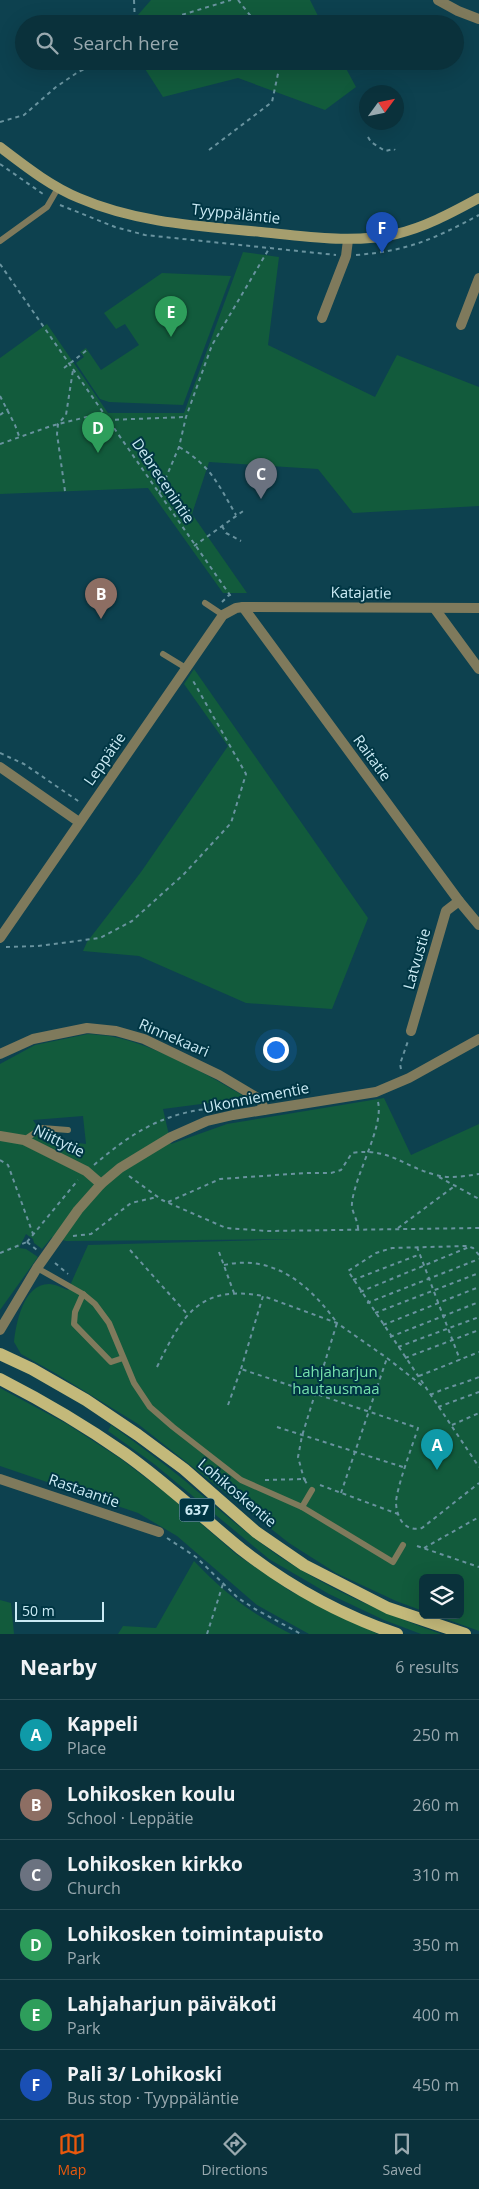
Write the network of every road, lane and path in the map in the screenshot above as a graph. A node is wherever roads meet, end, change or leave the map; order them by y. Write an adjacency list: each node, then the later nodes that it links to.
1 (134, 0): 5 (path)
2 (231, 0): 6 (path)
3 (238, 0): 7 (path)
4 (438, 0): 8 (street)
5 (135, 15)
6 (181, 15)
7 (250, 15)
8 (479, 20)
9 (83, 70): 11 (path)
10 (280, 70): 14 (path)
11 (0, 122)
12 (368, 137): 15 (path)
13 (0, 147): 16 (street, Tyyppäläntie)
14 (209, 150)
15 (395, 150)
16 (58, 188): 18 (street, Tyyppäläntie); 19 (lane)
17 (479, 198): 18 (street, Tyyppäläntie)
18 (348, 240): 23 (street)
19 (0, 241)
20 (270, 247): 33 (path)
21 (0, 264): 26 (path, Debrecenintie)
22 (479, 278): 24 (street)
23 (322, 318)
24 (461, 325)
25 (87, 350): 26 (path)
26 (68, 364): 27 (path); 28 (path, Debrecenintie)
27 (64, 368)
28 (72, 370): 31 (path, Debrecenintie); 35 (path)
29 (0, 396): 30 (path)
30 (8, 408): 32 (path); 36 (path)
31 (102, 413): 34 (path, Debrecenintie); 35 (path)
32 (0, 415)
33 (186, 418): 34 (path); 38 (path)
34 (108, 420): 40 (path, Debrecenintie)
35 (58, 424): 36 (path); 39 (path)
36 (19, 436): 37 (path)
37 (0, 444)
38 (179, 447): 40 (path); 42 (path)
39 (65, 491)
40 (158, 494): 45 (path, Debrecenintie)
41 (246, 509): 42 (path)
42 (236, 515): 43 (path)
43 (222, 526): 44 (path); 45 (path)
44 (240, 541)
45 (194, 546): 47 (path, Debrecenintie)
46 (205, 603): 50 (lane)
47 (243, 607): 49 (street, Katajatie); 50 (street); 58 (street, Raitatie)
48 (479, 608): 49 (street, Katajatie)
49 (435, 609): 53 (street)
50 (222, 616): 52 (street, Leppätie)
51 (163, 654): 52 (lane)
52 (186, 668): 57 (street, Leppätie); 61 (path)
53 (479, 669)
54 (0, 753): 56 (path)
55 (0, 767): 57 (street)
56 (81, 803)
57 (79, 822): 60 (street, Leppätie)
58 (458, 900): 59 (street, Raitatie); 62 (street, Latvustie)
59 (479, 924)
60 (0, 938)
61 (0, 947)
62 (411, 1032): 65 (path)
63 (479, 1039): 66 (street, Ukonniementie)
64 (0, 1054): 67 (street, Rinnekaari)
65 (402, 1072)
66 (376, 1092): 67 (street, Ukonniementie); 71 (path)
67 (264, 1110): 73 (street, Ukonniementie)
68 (68, 1130): 70 (lane)
69 (0, 1136): 70 (street, Niittytie)
70 (24, 1140): 76 (street, Niittytie)
71 (369, 1150): 75 (path); 80 (path); 83 (path)
72 (0, 1160): 84 (path)
73 (120, 1168): 76 (street, Ukonniementie); 78 (path)
74 (479, 1174): 75 (path)
75 (437, 1176): 77 (path)
76 (101, 1184): 85 (street, Ukonniementie)
77 (456, 1185): 79 (path); 82 (path)
78 (158, 1197): 80 (path); 85 (path)
79 (479, 1199)
80 (168, 1202): 83 (path)
81 (479, 1228): 82 (path)
82 (396, 1229): 83 (path)
83 (358, 1230)
84 (33, 1235)
85 (61, 1237): 93 (street, Ukonniementie)
86 (417, 1247): 87 (path); 91 (path); 101 (path)
87 (469, 1247): 92 (path); 96 (path)
88 (130, 1250): 112 (path)
89 (0, 1252): 93 (path)
90 (219, 1252): 95 (path)
91 (419, 1255): 96 (path); 101 (path)
92 (479, 1255)
93 (46, 1256): 97 (street, Ukonniementie); 99 (path)
94 (479, 1259): 100 (path)
95 (224, 1265): 105 (path); 115 (path)
96 (424, 1266): 100 (path); 104 (path)
97 (38, 1268): 106 (lane); 118 (street, Ukonniementie)
98 (479, 1273): 103 (path)
99 (74, 1278)
100 (429, 1279): 103 (path); 109 (path)
101 (353, 1280): 104 (path)
102 (479, 1288): 110 (path)
103 (434, 1291): 110 (path); 111 (path)
104 (360, 1292): 109 (path)
105 (234, 1293): 107 (path); 112 (path)
106 (83, 1294): 125 (lane); 125 (lane)
107 (263, 1296): 115 (path); 130 (path)
108 (479, 1302): 113 (path)
109 (367, 1303): 111 (path)
110 (438, 1303): 113 (path); 116 (path)
111 (375, 1314): 116 (path)
112 (188, 1315): 129 (path)
113 (444, 1316): 117 (path); 120 (path)
114 (479, 1317): 117 (path)
115 (337, 1323): 126 (path); 136 (path)
116 (383, 1325): 120 (path)
117 (448, 1328): 121 (path); 122 (path)
118 (0, 1330)
119 (479, 1330): 121 (path)
120 (390, 1337): 122 (path)
121 (453, 1340): 127 (path); 128 (path)
122 (398, 1347): 127 (path)
123 (479, 1352): 128 (path)
124 (0, 1354): 165 (main road, Lohikoskentie / 637)
125 (123, 1358): 154 (lane)
126 (387, 1358): 134 (path); 140 (path)
127 (405, 1358): 131 (path)
128 (460, 1360): 131 (path)
129 (157, 1367)
130 (241, 1369): 136 (path); 138 (path)
131 (418, 1377): 134 (path)
132 (479, 1377): 137 (path)
133 (0, 1379): 164 (main road, 637)
134 (426, 1388): 137 (path)
135 (479, 1392): 139 (path)
136 (316, 1395): 140 (path); 144 (path)
137 (430, 1395): 139 (path)
138 (228, 1405)
139 (438, 1407): 142 (path)
140 (367, 1411): 145 (path); 147 (path)
141 (479, 1413): 142 (path)
142 (451, 1426): 146 (path)
143 (277, 1427): 144 (path)
144 (302, 1436): 145 (path); 149 (path)
145 (355, 1453): 147 (path); 153 (path)
146 (479, 1467)
147 (406, 1468): 155 (path)
148 (0, 1479): 157 (street, Rastaantie)
149 (304, 1479): 150 (path); 152 (path); 153 (path)
150 (262, 1480)
151 (479, 1483): 155 (path)
152 (312, 1490): 154 (lane)
153 (341, 1493): 155 (path)
154 (302, 1507): 158 (lane)
155 (398, 1514)
156 (479, 1517): 160 (path)
157 (159, 1532)
158 (403, 1545)
159 (417, 1546): 160 (path)
160 (424, 1548): 161 (path)
161 (479, 1567)
162 (223, 1584): 163 (path)
163 (207, 1634)
164 (397, 1634)
165 (465, 1634)

